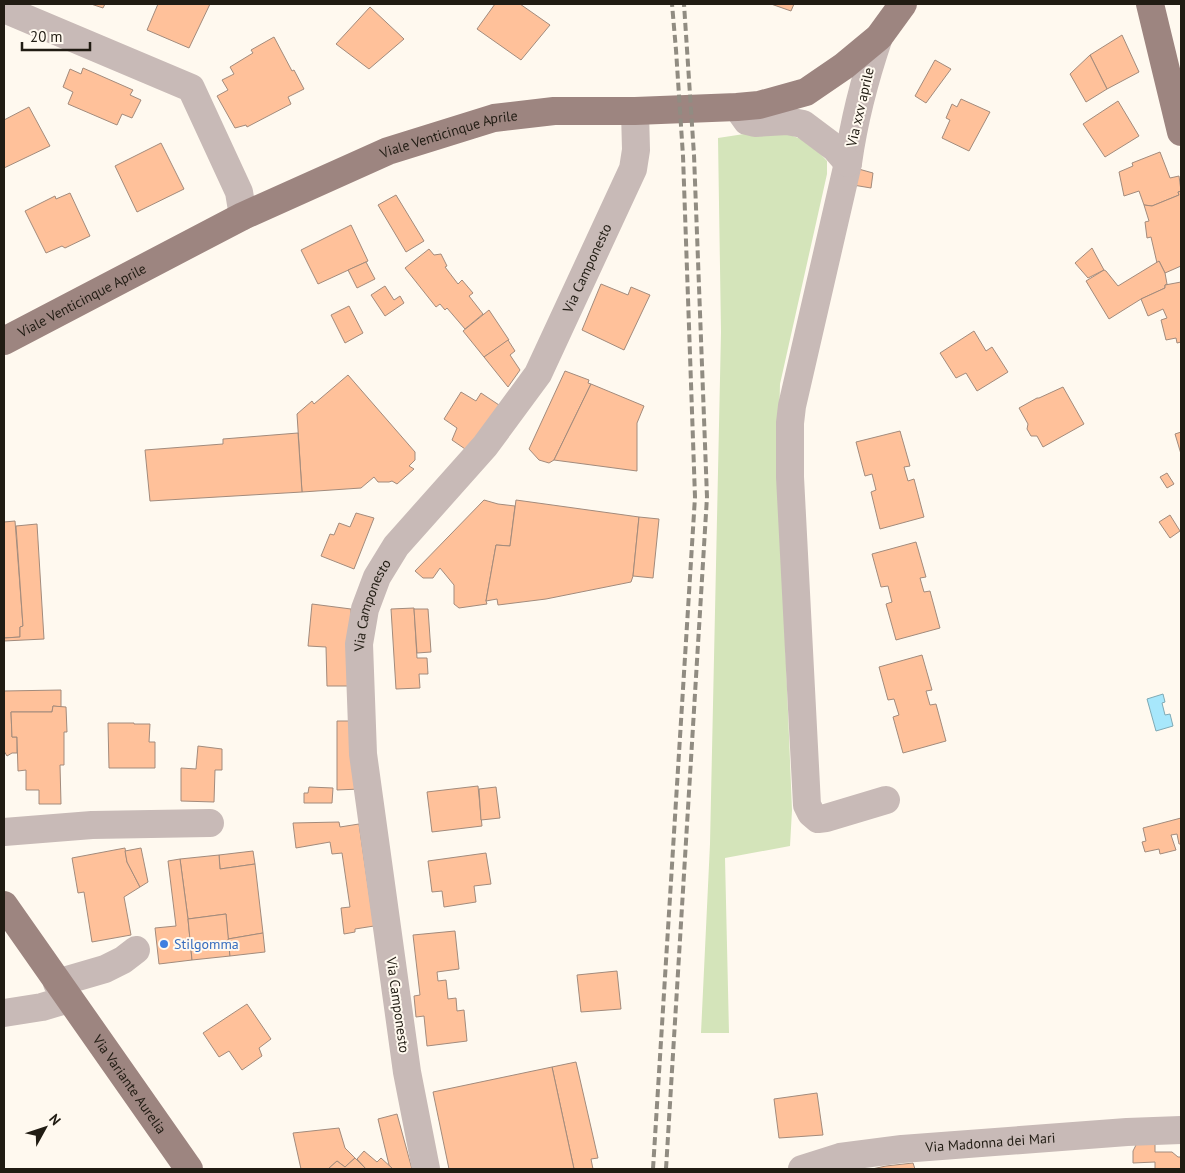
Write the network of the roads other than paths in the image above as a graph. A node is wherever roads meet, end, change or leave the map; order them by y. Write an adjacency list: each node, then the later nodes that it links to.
1 (904, 4): 4 (main road, Viale Venticinque Aprile)
2 (1150, 4): 7 (main road)
3 (4, 9): 9 (street)
4 (878, 37): 5 (main road, Viale Venticinque Aprile); 8 (street, Via xxv aprile)
5 (737, 107): 6 (main road, Viale Venticinque Aprile); 8 (street, Via xxv aprile)
6 (635, 111): 9 (main road, Viale Venticinque Aprile); 20 (street, Via Camponesto)
7 (1181, 132)
8 (848, 163): 11 (street)
9 (243, 216): 10 (main road, Viale Venticinque Aprile)
10 (4, 342)
11 (886, 800)
12 (210, 823): 13 (street)
13 (4, 832)
14 (4, 905): 16 (main road, Via Variante Aurelia)
15 (136, 950): 16 (street)
16 (63, 991): 17 (street); 19 (main road, Via Variante Aurelia)
17 (4, 1013)
18 (1181, 1130): 21 (street, Via Madonna dei Mari)
19 (189, 1169)
20 (426, 1169)
21 (802, 1169)

